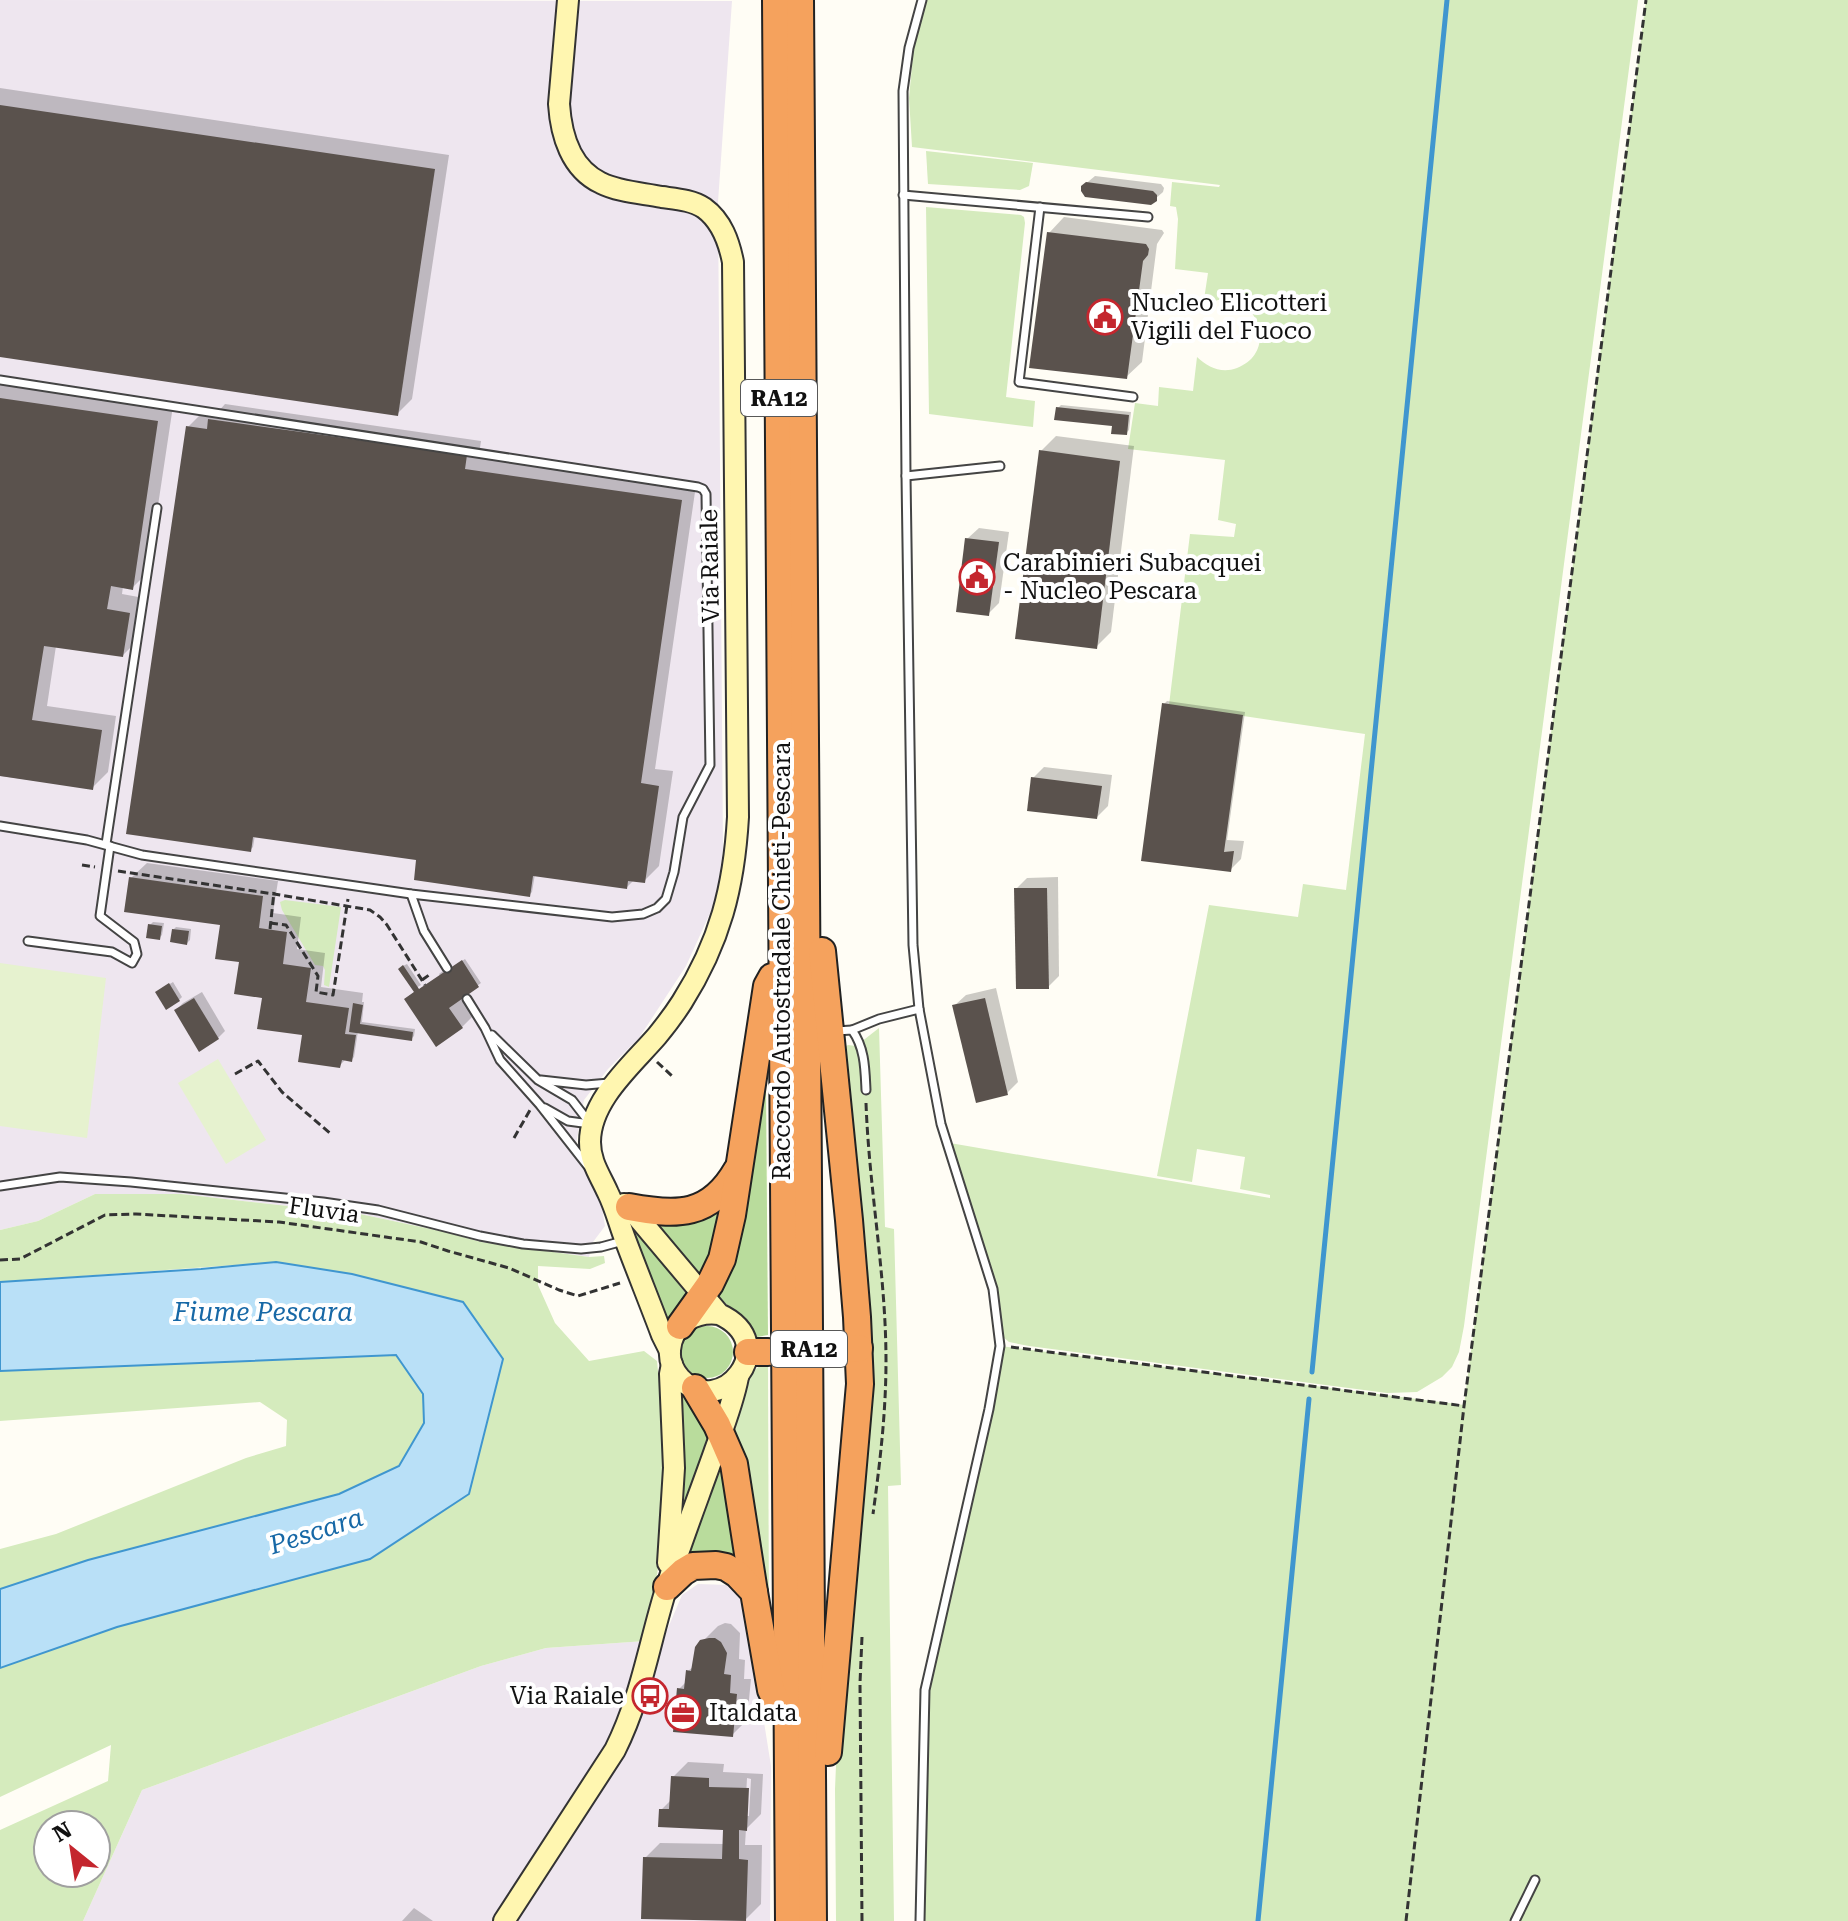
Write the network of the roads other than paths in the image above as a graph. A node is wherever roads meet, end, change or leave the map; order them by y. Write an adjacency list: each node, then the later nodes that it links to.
1 (568, 0): 25 (street, Via Raiale)
2 (776, 0): 18 (highway, Raccordo Autostradale Chieti-Pescara / RA12)
3 (800, 0): 13 (highway, Raccordo Autostradale Chieti-Pescara / RA12)
4 (922, 0): 5 (lane)
5 (903, 195): 6 (lane); 11 (lane)
6 (1040, 207): 7 (lane); 9 (lane)
7 (1148, 217)
8 (0, 380): 16 (lane)
9 (1133, 397)
10 (1000, 466): 11 (lane)
11 (906, 476): 21 (lane)
12 (157, 508): 15 (lane)
13 (805, 785): 23 (highway); 46 (highway, Raccordo Autostradale Chieti-Pescara / RA12)
14 (0, 826): 15 (lane)
15 (108, 845): 16 (lane); 17 (lane)
16 (411, 894): 19 (lane)
17 (28, 941)
18 (782, 960): 29 (highway); 44 (highway, Raccordo Autostradale Chieti-Pescara / RA12)
19 (447, 968)
20 (467, 999): 22 (lane)
21 (919, 1009): 23 (lane); 48 (lane)
22 (485, 1028): 24 (lane); 27 (lane)
23 (841, 1031): 26 (lane); 36 (highway)
24 (538, 1080): 25 (lane); 28 (lane)
25 (615, 1082): 28 (street, Via Raiale)
26 (866, 1090)
27 (538, 1104): 28 (lane); 31 (lane)
28 (591, 1124): 31 (street)
29 (739, 1167): 32 (highway); 34 (highway)
30 (0, 1186): 33 (lane)
31 (608, 1192): 32 (street); 33 (street)
32 (629, 1207): 34 (street)
33 (625, 1240): 38 (street)
34 (710, 1305): 35 (highway); 39 (street)
35 (680, 1326): 38 (street)
36 (859, 1348): 37 (highway); 46 (highway)
37 (827, 1349)
38 (671, 1358): 40 (street); 42 (street)
39 (738, 1377): 40 (street); 41 (street)
40 (695, 1388): 41 (highway)
41 (721, 1434): 42 (street); 43 (highway)
42 (667, 1587): 43 (highway); 47 (street)
43 (754, 1592): 44 (highway)
44 (787, 1720): 46 (highway, Raccordo Autostradale Chieti-Pescara / RA12)
45 (1535, 1880): 49 (lane)
46 (805, 1918)
47 (504, 1921)
48 (920, 1921)
49 (1515, 1921)

